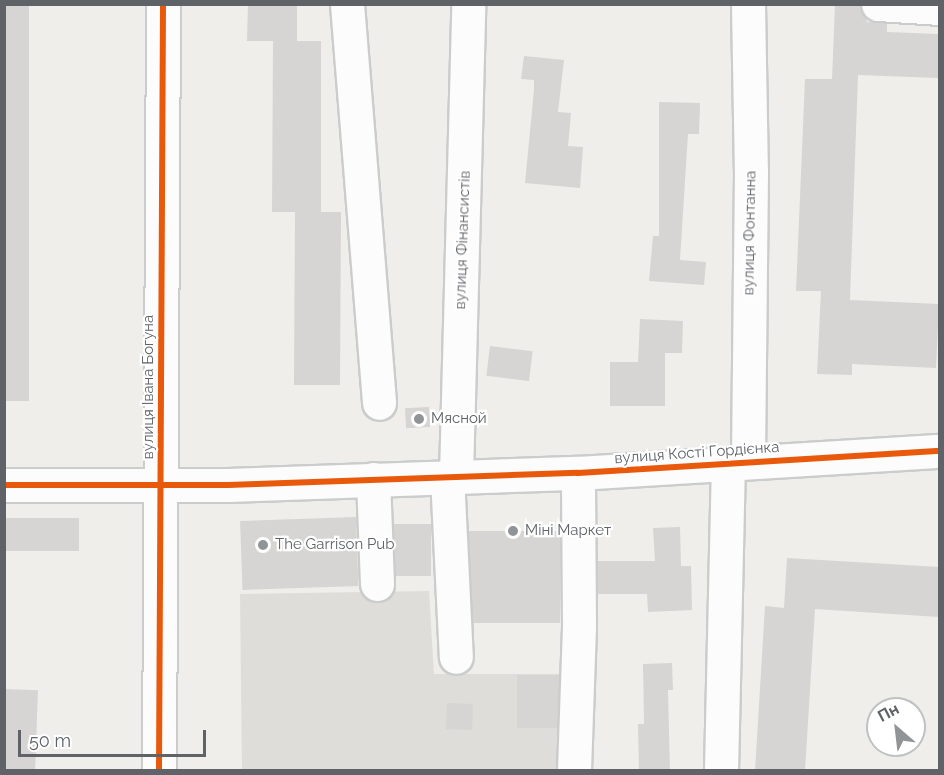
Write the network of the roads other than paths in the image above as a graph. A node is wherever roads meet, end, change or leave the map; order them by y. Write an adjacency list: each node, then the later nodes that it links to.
1 (163, 4): 14 (street, вулиця Івана Богуна)
2 (347, 4): 7 (street)
3 (468, 4): 11 (street, вулиця Фінансистів)
4 (748, 4): 9 (street, вулиця Фонтанна)
5 (878, 4): 6 (street)
6 (939, 8)
7 (379, 403)
8 (939, 451): 9 (street, вулиця Кості Гордієнка)
9 (738, 463): 10 (street, вулиця Кості Гордієнка); 19 (street, вулиця Фонтанна)
10 (578, 473): 11 (street, вулиця Кості Гордієнка); 18 (street)
11 (452, 476): 12 (street, вулиця Кості Гордієнка); 16 (street, вулиця Фінансистів)
12 (373, 479): 14 (street, вулиця Кості Гордієнка); 15 (street)
13 (4, 485): 14 (street)
14 (161, 486): 17 (street, вулиця Івана Богуна)
15 (377, 584)
16 (456, 657)
17 (159, 771)
18 (574, 771)
19 (721, 771)

